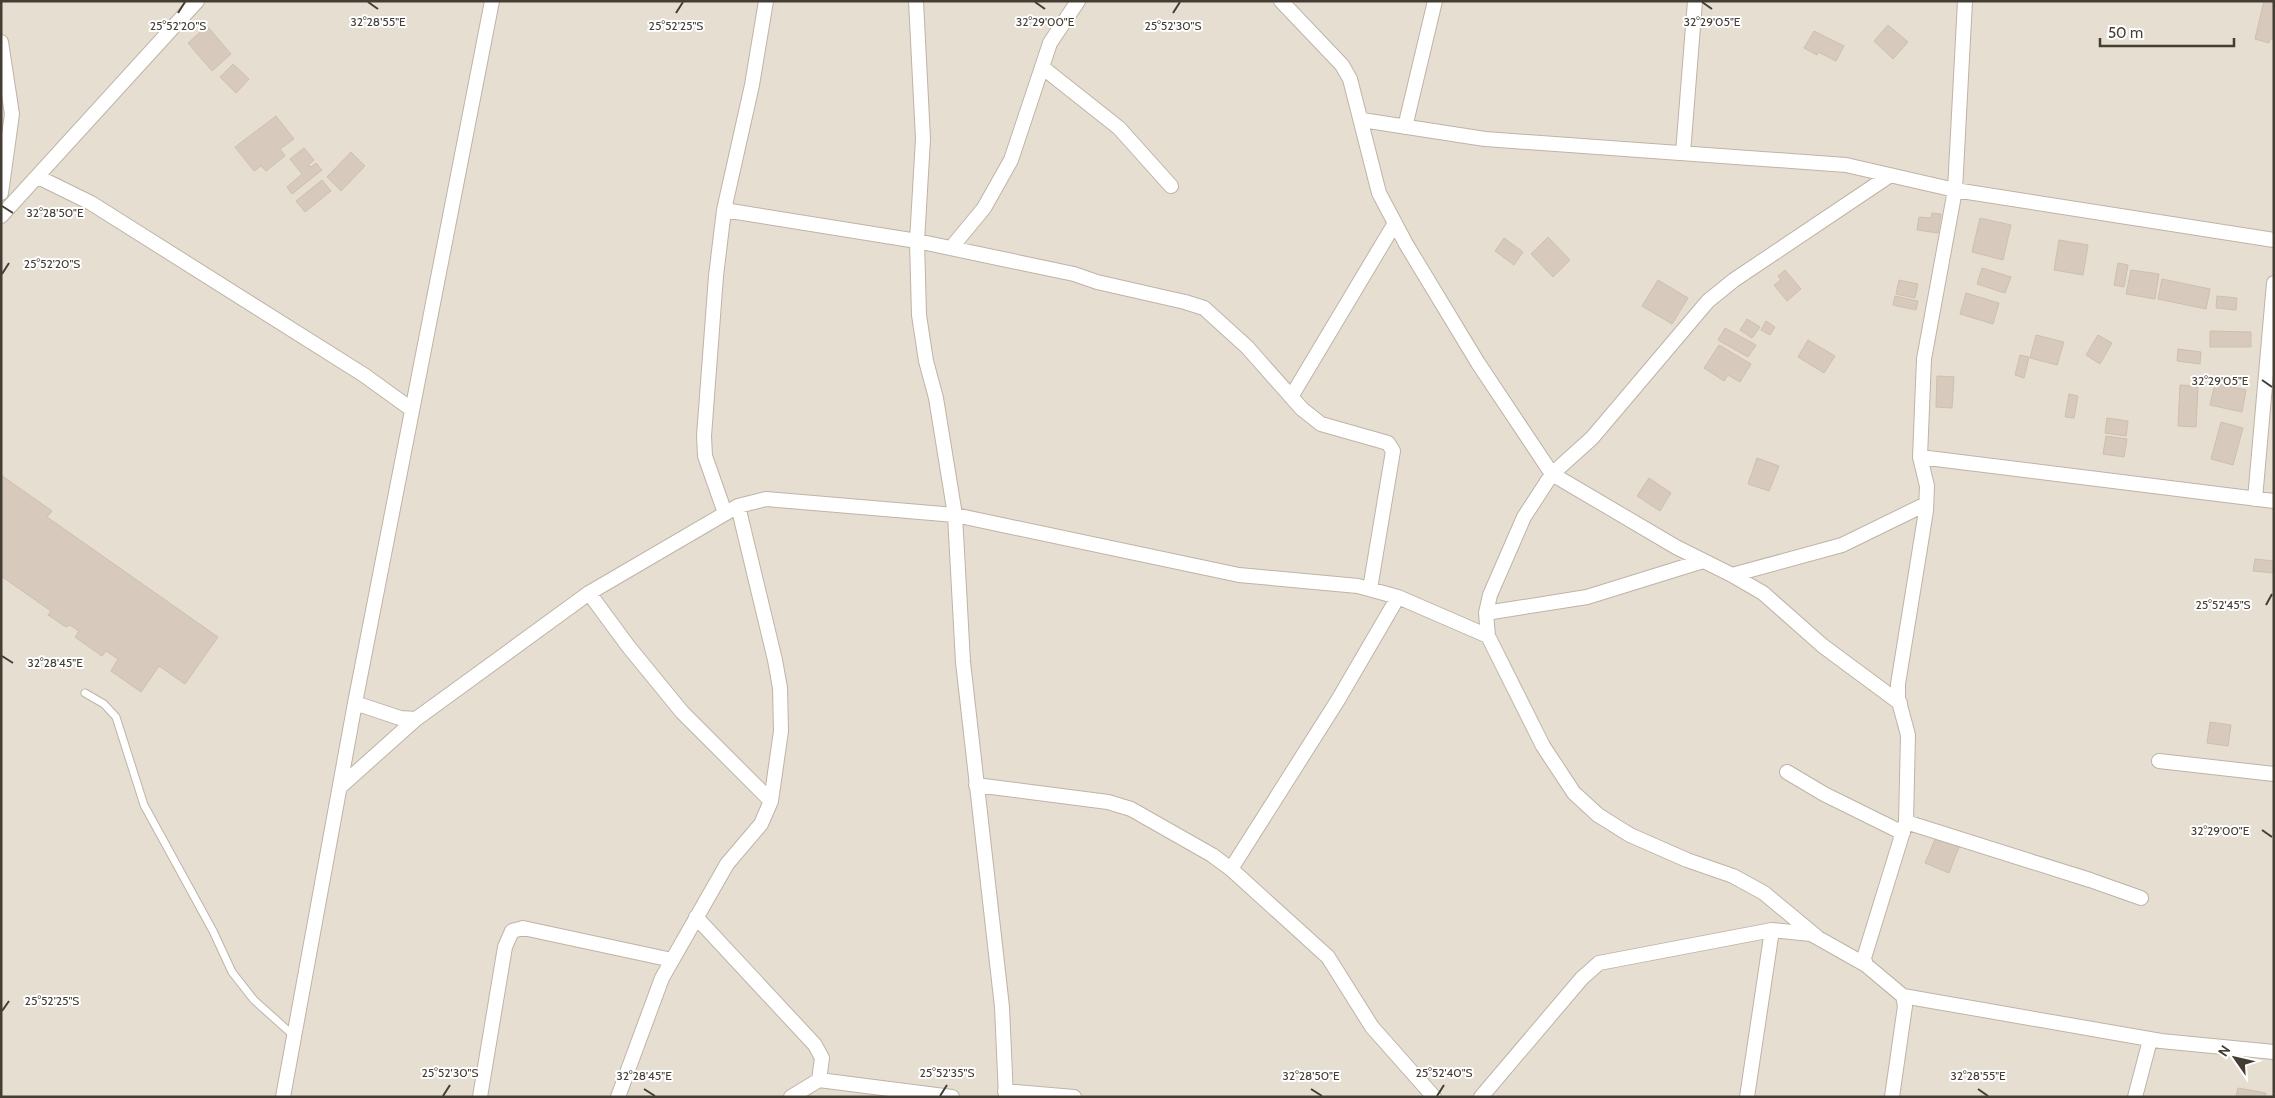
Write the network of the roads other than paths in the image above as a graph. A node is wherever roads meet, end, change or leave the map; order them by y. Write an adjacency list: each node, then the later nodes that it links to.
1 (197, 1): 17 (street)
2 (492, 1): 29 (street)
3 (766, 1): 21 (street)
4 (916, 1): 25 (street)
5 (1078, 1): 11 (street)
6 (1281, 1): 13 (street)
7 (1435, 1): 14 (street)
8 (1695, 1): 15 (street)
9 (1962, 4): 19 (street)
10 (1, 42): 12 (street)
11 (1042, 67): 18 (street); 26 (street)
12 (4, 87): 20 (street)
13 (1362, 120): 14 (street); 23 (street)
14 (1405, 127): 15 (street)
15 (1683, 153): 16 (street)
16 (1889, 176): 19 (street); 31 (street)
17 (38, 177): 22 (street); 29 (street)
18 (1171, 186)
19 (1955, 190): 24 (street); 30 (street)
20 (1, 193)
21 (724, 210): 25 (street); 36 (street)
22 (1, 216)
23 (1395, 223): 28 (street); 31 (street)
24 (2274, 240)
25 (917, 241): 26 (street); 37 (street)
26 (951, 248): 28 (street)
27 (2274, 282): 32 (street)
28 (1291, 397): 40 (street)
29 (412, 409): 46 (street)
30 (1920, 457): 32 (street); 34 (street)
31 (1552, 474): 38 (street); 43 (street)
32 (2256, 499): 33 (street)
33 (2274, 501)
34 (1926, 504): 39 (street); 47 (street)
35 (738, 506): 36 (street); 37 (street); 54 (street)
36 (725, 513): 41 (street)
37 (955, 515): 40 (street); 52 (street)
38 (1703, 561): 39 (street); 43 (street)
39 (1732, 575): 47 (street)
40 (1370, 589): 42 (street)
41 (589, 593): 48 (street); 54 (street)
42 (1398, 597): 44 (street); 56 (street)
43 (1486, 612): 44 (street)
44 (1488, 636): 60 (street)
45 (86, 693): 64 (lane)
46 (355, 703): 48 (street); 53 (street)
47 (1900, 704): 55 (street)
48 (416, 720): 53 (street)
49 (2160, 762): 51 (street)
50 (1787, 772): 55 (street)
51 (2274, 774)
52 (976, 785): 56 (street); 68 (street)
53 (340, 787): 64 (street)
54 (771, 801): 58 (street)
55 (1905, 828): 57 (street); 62 (street)
56 (1231, 869): 75 (street)
57 (2141, 898)
58 (696, 918): 61 (street); 67 (street)
59 (1772, 930): 60 (street); 76 (street); 77 (street)
60 (1816, 937): 62 (street)
61 (672, 960): 70 (street); 71 (street)
62 (1866, 965): 63 (street)
63 (1902, 996): 65 (street); 78 (street)
64 (295, 1036): 69 (street)
65 (2150, 1040): 66 (street); 79 (street)
66 (2274, 1052)
67 (819, 1080): 72 (street); 73 (street)
68 (1006, 1094): 74 (street)
69 (283, 1097)
70 (480, 1097)
71 (618, 1097)
72 (791, 1097)
73 (952, 1097)
74 (1074, 1097)
75 (1434, 1097)
76 (1482, 1097)
77 (1747, 1097)
78 (1892, 1097)
79 (2135, 1097)

